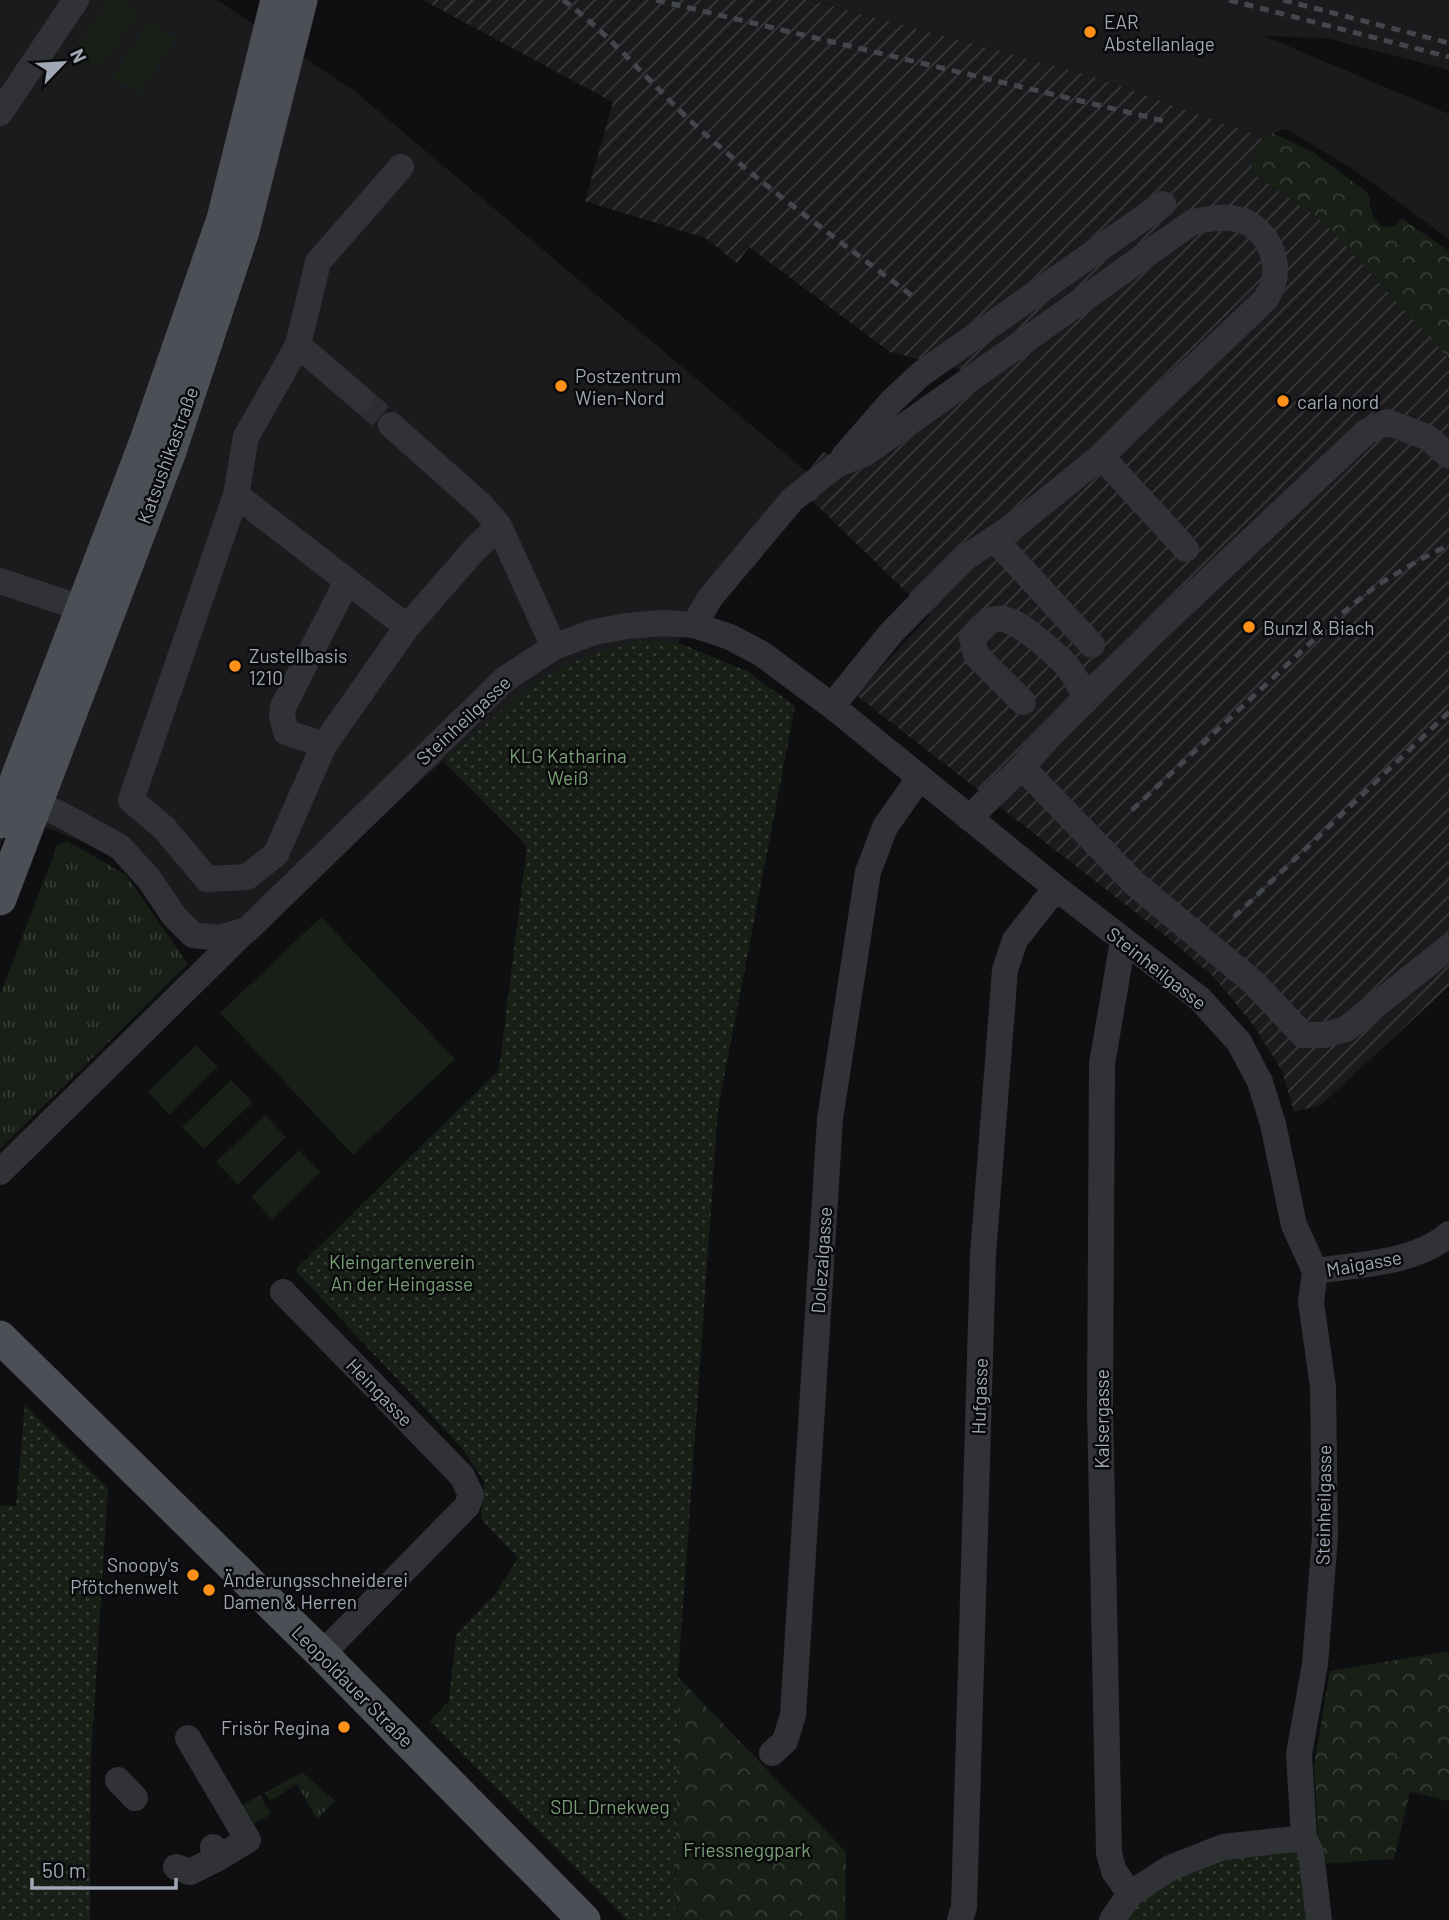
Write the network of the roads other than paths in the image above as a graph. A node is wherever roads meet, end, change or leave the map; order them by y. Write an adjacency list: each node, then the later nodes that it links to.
1 (76, 0): 5 (street)
2 (277, 0): 4 (main road, Katsushikastraße)
3 (301, 0): 4 (main road, Katsushikastraße)
4 (263, 108): 20 (main road, Katsushikastraße); 31 (main road, Katsushikastraße)
5 (0, 113)
6 (401, 167): 8 (street)
7 (1163, 204): 13 (street)
8 (298, 345): 9 (street); 14 (street)
9 (361, 399)
10 (391, 425): 15 (street)
11 (1101, 456): 13 (street); 16 (street); 17 (street)
12 (1449, 456): 25 (street)
13 (836, 465): 21 (street)
14 (236, 495): 19 (street); 28 (street)
15 (499, 526): 22 (street); 24 (street)
16 (995, 540): 23 (street); 27 (street)
17 (1186, 549)
18 (0, 580): 20 (street)
19 (347, 581): 22 (street); 28 (street)
20 (81, 608): 31 (main road, Katsushikastraße)
21 (694, 625): 24 (street, Steinheilgasse); 27 (street, Steinheilgasse)
22 (407, 627): 28 (street)
23 (1092, 645)
24 (554, 646): 35 (street, Steinheilgasse)
25 (1085, 697): 26 (street); 29 (street)
26 (1023, 702)
27 (832, 706): 30 (street, Steinheilgasse)
28 (324, 745)
29 (1022, 766): 32 (street); 37 (street)
30 (920, 777): 32 (street, Steinheilgasse); 45 (street, Dolezalgasse)
31 (15, 807): 34 (main road, Katsushikastraße); 35 (street)
32 (970, 818): 33 (street, Steinheilgasse)
33 (1056, 888): 36 (street, Steinheilgasse); 50 (street, Hufgasse)
34 (0, 899)
35 (247, 930): 38 (street, Steinheilgasse)
36 (1123, 941): 40 (street, Steinheilgasse); 48 (street, Kalsergasse)
37 (1449, 947)
38 (0, 1172)
39 (1449, 1234): 40 (street, Maigasse)
40 (1315, 1271): 46 (street, Steinheilgasse)
41 (283, 1292): 43 (street, Heingasse)
42 (0, 1337): 43 (main road, Leopoldauer Straße)
43 (322, 1654): 49 (main road, Leopoldauer Straße)
44 (188, 1738): 47 (street)
45 (772, 1754)
46 (1304, 1838): 48 (street); 52 (street, Steinheilgasse)
47 (176, 1867)
48 (1130, 1894): 51 (street)
49 (584, 1920)
50 (960, 1920)
51 (1112, 1920)
52 (1319, 1920)

